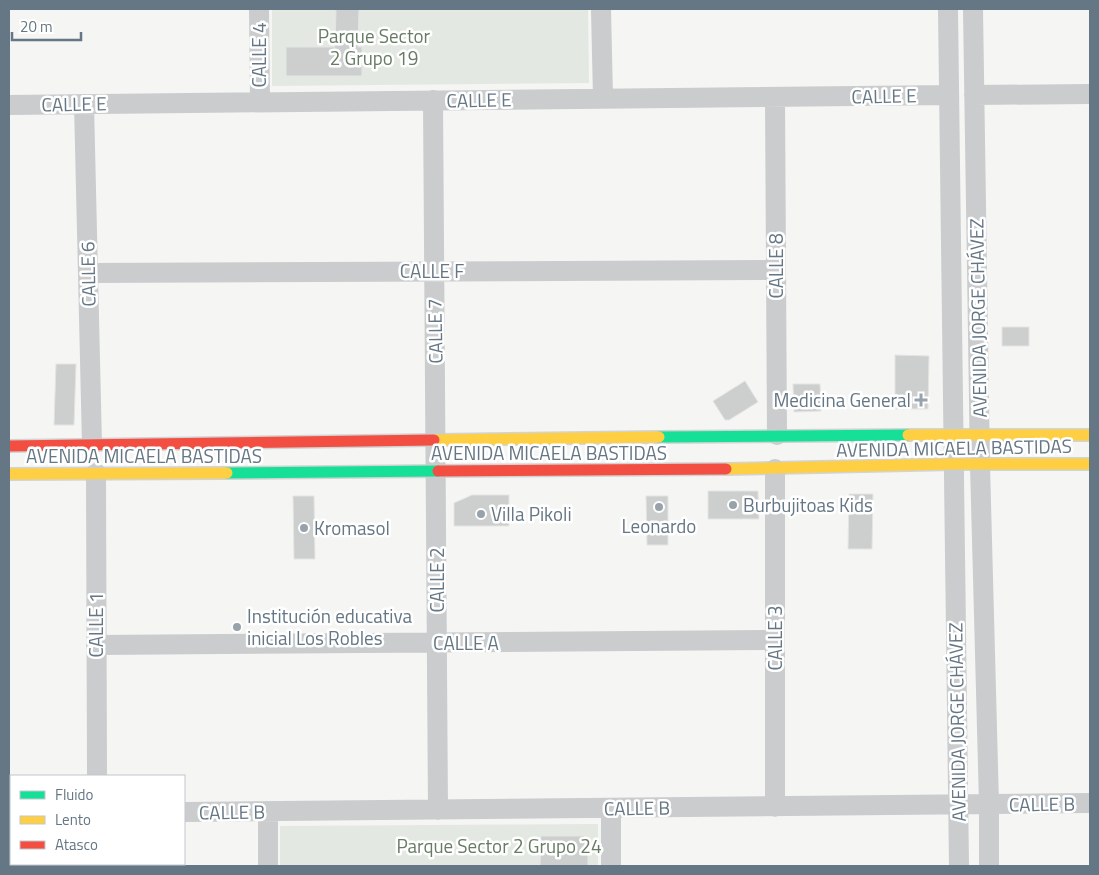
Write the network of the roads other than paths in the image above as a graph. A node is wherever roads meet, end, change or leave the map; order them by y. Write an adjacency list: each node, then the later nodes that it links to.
1 (259, 9): 11 (street, CALLE 4)
2 (601, 9): 9 (street)
3 (948, 9): 6 (street, AVENIDA JORGE CHÁVEZ)
4 (973, 9): 7 (street, AVENIDA JORGE CHÁVEZ)
5 (1090, 94): 7 (street)
6 (949, 95): 8 (street, CALLE E); 17 (street, AVENIDA JORGE CHÁVEZ)
7 (974, 95): 18 (street, AVENIDA JORGE CHÁVEZ)
8 (775, 97): 9 (street, CALLE E); 14 (street, CALLE 8)
9 (603, 98): 10 (street, CALLE E)
10 (433, 100): 11 (street, CALLE E); 15 (street, CALLE 7)
11 (260, 102): 13 (street, CALLE E)
12 (9, 104): 13 (street, CALLE E)
13 (84, 104): 16 (street, CALLE 6)
14 (776, 270): 15 (street, CALLE F); 19 (street, CALLE 8)
15 (435, 271): 16 (street, CALLE F); 21 (street, CALLE 7)
16 (88, 273): 22 (street, CALLE 6)
17 (953, 434): 18 (street, AVENIDA MICAELA BASTIDAS); 19 (street, AVENIDA MICAELA BASTIDAS); 24 (street, AVENIDA JORGE CHÁVEZ)
18 (980, 434): 20 (street, AVENIDA MICAELA BASTIDAS); 26 (street, AVENIDA JORGE CHÁVEZ)
19 (777, 435): 21 (street, AVENIDA MICAELA BASTIDAS)
20 (1090, 435)
21 (437, 439): 22 (street, AVENIDA MICAELA BASTIDAS); 28 (street, CALLE 7)
22 (92, 444): 23 (street, AVENIDA MICAELA BASTIDAS)
23 (9, 446)
24 (954, 464): 26 (street, AVENIDA MICAELA BASTIDAS); 27 (street, AVENIDA MICAELA BASTIDAS); 37 (street, AVENIDA JORGE CHÁVEZ)
25 (1090, 464): 26 (street, AVENIDA MICAELA BASTIDAS)
26 (980, 465): 36 (street, AVENIDA JORGE CHÁVEZ)
27 (775, 469): 28 (street, AVENIDA MICAELA BASTIDAS); 31 (street, CALLE 3)
28 (437, 471): 29 (street, AVENIDA MICAELA BASTIDAS); 32 (street, CALLE 2)
29 (96, 473): 30 (street, AVENIDA MICAELA BASTIDAS); 33 (street, CALLE 1)
30 (9, 474)
31 (776, 640): 32 (street, CALLE A); 38 (street, CALLE 3)
32 (438, 643): 33 (street, CALLE A); 40 (street, CALLE 2)
33 (96, 645): 34 (street, CALLE 1)
34 (97, 775)
35 (1090, 803): 36 (street, CALLE B)
36 (989, 804): 37 (street, CALLE B); 46 (street, AVENIDA JORGE CHÁVEZ)
37 (958, 805): 38 (street, CALLE B); 45 (street, AVENIDA JORGE CHÁVEZ)
38 (775, 806): 39 (street, CALLE B)
39 (611, 808): 40 (street, CALLE B); 44 (street)
40 (438, 810): 42 (street, CALLE B)
41 (185, 812): 42 (street, CALLE B)
42 (268, 812): 43 (street)
43 (268, 866)
44 (611, 866)
45 (958, 866)
46 (989, 866)

